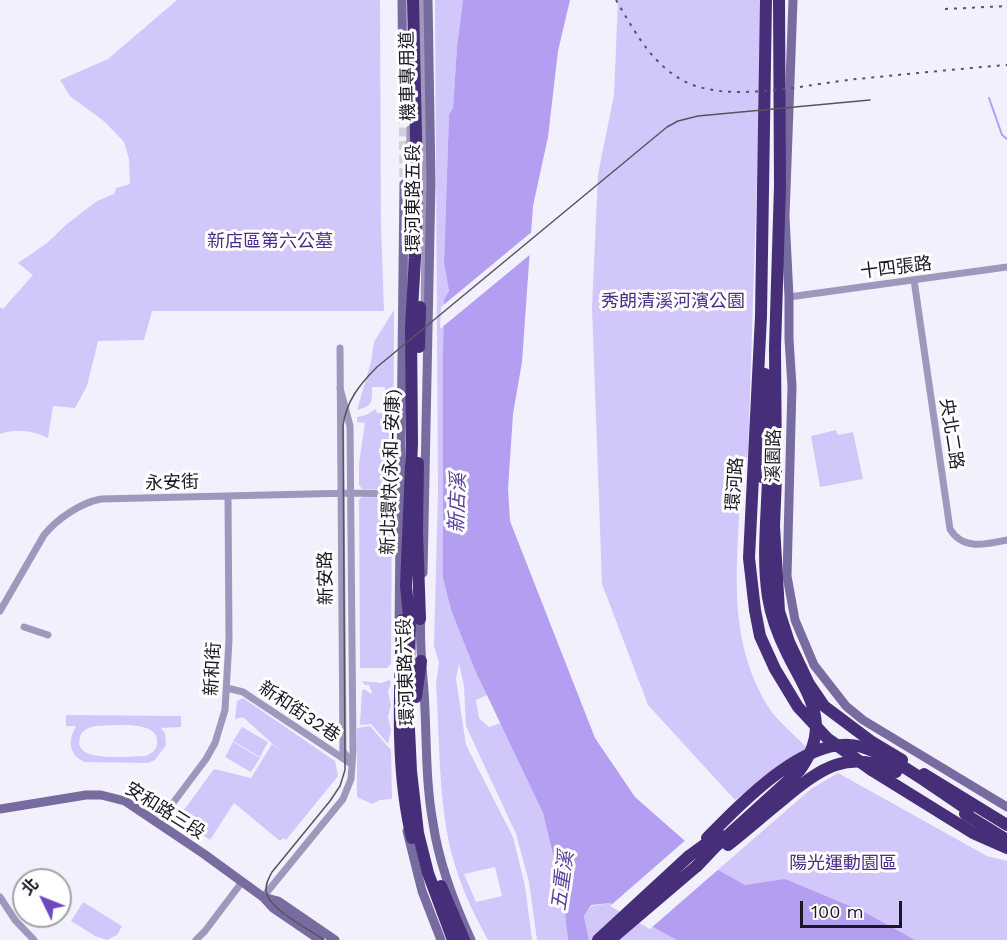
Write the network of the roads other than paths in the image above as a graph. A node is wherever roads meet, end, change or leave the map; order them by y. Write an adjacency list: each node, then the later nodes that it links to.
1 (402, 0): 8 (main road)
2 (409, 0): 18 (street, 機車專用道)
3 (418, 0): 20 (highway, 新北環快(永和-安康)); 29 (highway, 新北環快(永和-安康))
4 (428, 0): 17 (main road, 環河東路五段)
5 (766, 0): 13 (highway, 環河路)
6 (779, 0): 15 (highway)
7 (793, 0): 12 (main road, 溪園路)
8 (404, 87)
9 (404, 184): 18 (main road, 環河東路五段)
10 (1007, 267): 11 (street, 十四張路)
11 (914, 280): 12 (street, 十四張路); 26 (street, 央北二路)
12 (789, 297): 35 (main road, 溪園路)
13 (761, 316): 21 (highway); 40 (highway, 環河路)
14 (340, 348): 16 (street, 新安路)
15 (775, 348): 21 (highway); 39 (highway)
16 (340, 388): 22 (street, 新安路); 23 (street, 新安路)
17 (428, 396): 29 (main road, 環河東路六段)
18 (402, 410): 19 (main road, 環河東路五段)
19 (402, 447): 20 (highway); 24 (main road, 環河東路六段)
20 (410, 465): 27 (highway, 新北環快(永和-安康))
21 (765, 477): 45 (highway, bridge)
22 (340, 493): 23 (street, 永安街); 25 (street, 永安街); 34 (street, 新安路)
23 (351, 493): 24 (street, 永安街); 34 (street, 新安路)
24 (401, 494): 55 (main road, 環河東路六段)
25 (228, 496): 28 (street, 永安街); 33 (street, 新和街)
26 (1007, 540)
27 (406, 586): 56 (highway); 57 (highway, 新北環快(永和-安康))
28 (0, 611)
29 (420, 619): 32 (main road, 環河東路六段)
30 (24, 627): 31 (street)
31 (48, 635)
32 (420, 661): 58 (highway); 59 (main road, 環河東路六段)
33 (227, 688): 34 (street, 新和街32巷); 38 (street, 新和街)
34 (352, 764): 49 (street, 新安路)
35 (1007, 807)
36 (0, 809): 38 (main road, 安和路三段)
37 (966, 812): 41 (highway); 42 (highway); 45 (highway, bridge); 45 (highway, bridge)
38 (158, 823): 46 (main road, 安和路三段)
39 (1007, 825)
40 (973, 833): 43 (highway, 環河路); 44 (highway)
41 (1007, 834)
42 (1007, 840)
43 (1007, 848)
44 (1007, 855)
45 (693, 861): 47 (highway); 50 (highway)
46 (242, 882): 49 (main road, 安和路三段); 52 (street)
47 (658, 883): 60 (highway); 61 (highway)
48 (0, 897): 51 (street)
49 (263, 897): 53 (main road, 安和路三段); 54 (main road, 安和路三段)
50 (661, 897): 62 (highway); 63 (highway)
51 (34, 940)
52 (196, 940)
53 (320, 940)
54 (335, 940)
55 (441, 940)
56 (447, 940)
57 (453, 940)
58 (464, 940)
59 (471, 940)
60 (587, 940)
61 (598, 940)
62 (610, 940)
63 (621, 940)

